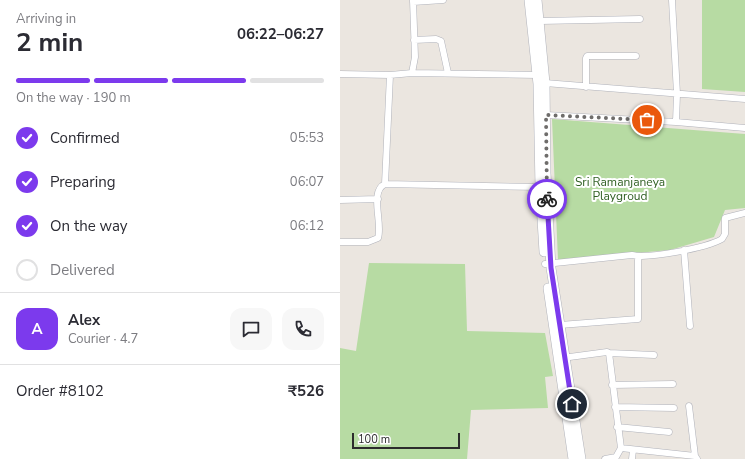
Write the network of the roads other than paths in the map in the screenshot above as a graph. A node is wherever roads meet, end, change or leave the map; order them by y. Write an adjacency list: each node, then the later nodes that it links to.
1 (443, 0): 5 (street)
2 (529, 0): 14 (main road)
3 (537, 0): 7 (main road)
4 (672, 0): 17 (street)
5 (413, 1): 8 (street)
6 (640, 19): 7 (street)
7 (540, 21): 15 (main road)
8 (414, 40): 10 (street); 12 (street)
9 (636, 56): 16 (street)
10 (412, 73): 12 (street); 13 (street)
11 (340, 74): 13 (street)
12 (448, 74): 14 (street)
13 (390, 75): 22 (street)
14 (538, 76): 23 (main road)
15 (546, 83): 16 (street); 19 (main road)
16 (586, 87): 17 (street)
17 (677, 94): 18 (street); 20 (street)
18 (745, 99)
19 (546, 115): 20 (street); 30 (main road)
20 (676, 122): 21 (street)
21 (745, 128)
22 (385, 184): 23 (street); 24 (street)
23 (540, 187): 30 (main road)
24 (378, 199): 25 (street); 27 (street)
25 (340, 200)
26 (745, 213): 28 (street)
27 (340, 242)
28 (684, 250): 29 (street); 32 (street)
29 (640, 257): 30 (street); 31 (street)
30 (548, 264): 31 (main road); 35 (main road)
31 (560, 325): 35 (main road)
32 (690, 326)
33 (609, 353): 34 (street); 35 (street); 37 (street)
34 (654, 355)
35 (561, 358): 46 (main road); 47 (main road)
36 (673, 384): 37 (street)
37 (612, 385): 39 (street)
38 (689, 406): 45 (street)
39 (615, 407): 40 (street); 41 (street)
40 (674, 408)
41 (617, 427): 42 (street); 43 (street)
42 (669, 432)
43 (621, 448): 44 (street); 48 (street)
44 (633, 450): 45 (street); 49 (street)
45 (696, 458)
46 (573, 459)
47 (581, 459)
48 (605, 459)
49 (632, 459)

